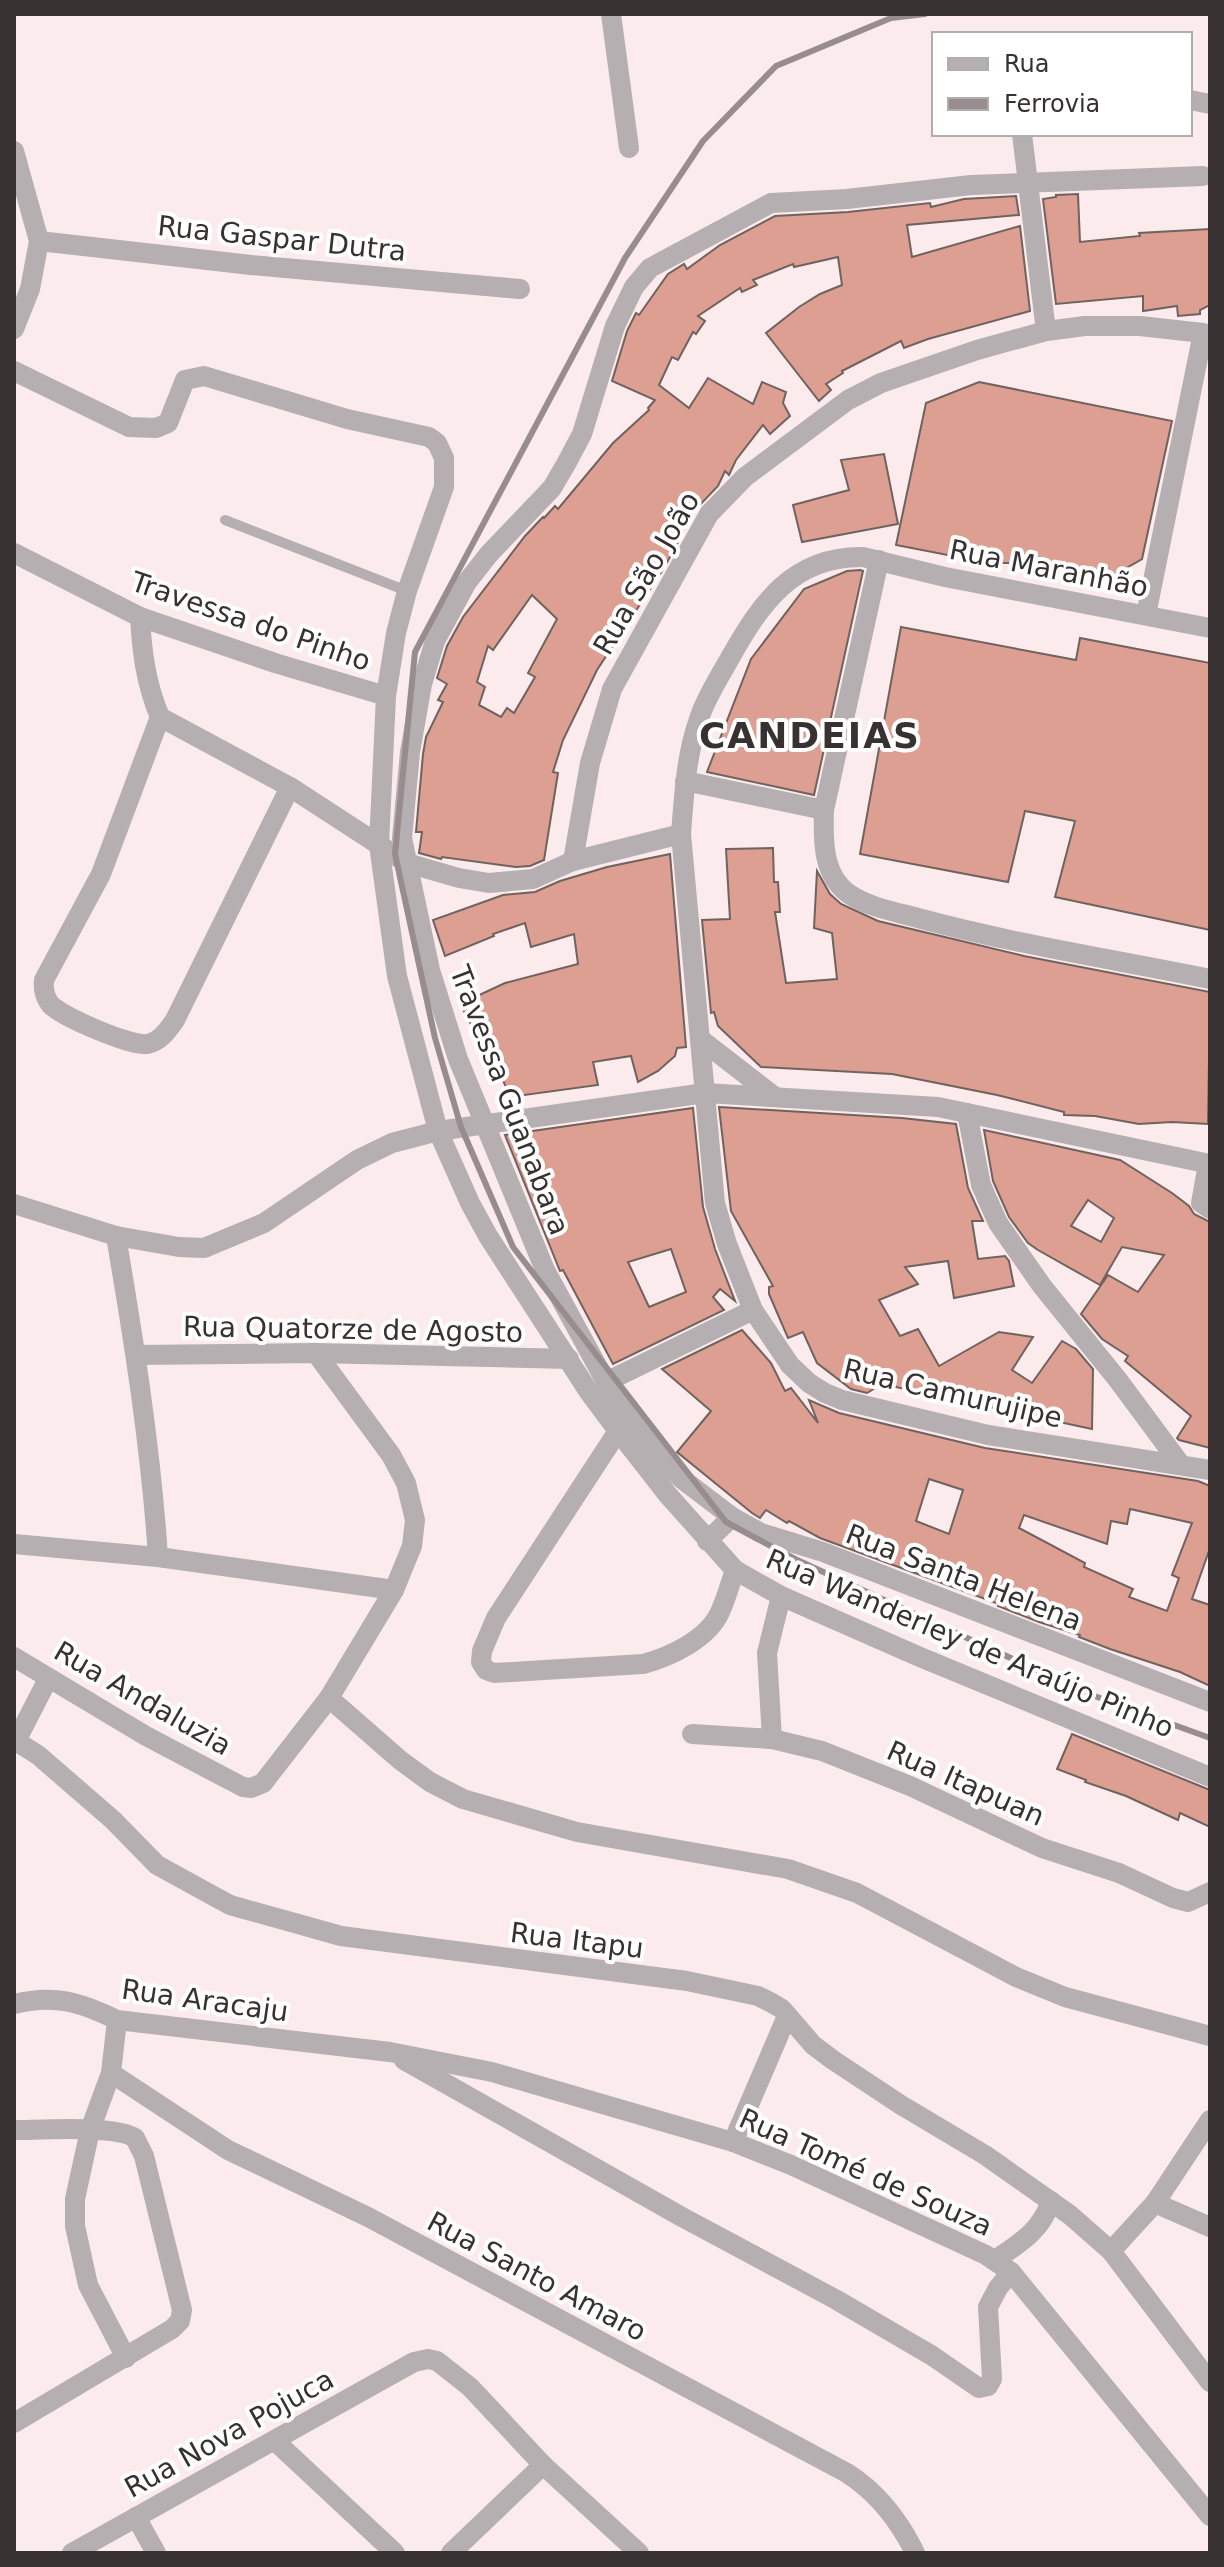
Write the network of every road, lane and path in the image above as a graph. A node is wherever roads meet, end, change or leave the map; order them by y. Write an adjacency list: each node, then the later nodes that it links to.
1 (611, 14): 3 (street)
2 (1022, 136): 6 (street)
3 (629, 148)
4 (14, 151): 7 (street)
5 (1203, 176): 6 (street, Travessa Guanabara)
6 (1030, 182): 10 (street); 28 (street, Travessa Guanabara)
7 (39, 241): 8 (street, Rua Gaspar Dutra); 9 (street)
8 (520, 289)
9 (14, 329)
10 (1046, 331): 11 (street, Rua São João); 27 (street, Rua São João)
11 (1206, 331): 17 (street)
12 (14, 371): 16 (street, Rua Wanderley de Araújo Pinho)
13 (225, 520): 16 (lane)
14 (14, 553): 18 (street, Travessa do Pinho)
15 (879, 560): 17 (street, Rua Maranhão); 22 (street); 24 (street)
16 (407, 591): 20 (street, Rua Wanderley de Araújo Pinho)
17 (1146, 615): 19 (street, Rua Maranhão)
18 (140, 617): 20 (street, Travessa do Pinho); 21 (street)
19 (1210, 628)
20 (386, 696): 26 (street, Rua Wanderley de Araújo Pinho)
21 (160, 717): 23 (street); 23 (street)
22 (685, 781): 24 (street); 25 (street)
23 (290, 787): 26 (street)
24 (824, 810): 29 (street)
25 (681, 834): 27 (street); 30 (street)
26 (379, 845): 28 (street); 35 (street, Rua Wanderley de Araújo Pinho)
27 (573, 861): 28 (street)
28 (407, 863): 34 (street, Travessa Guanabara)
29 (1210, 979)
30 (700, 1039): 31 (street); 32 (street)
31 (705, 1093): 32 (street); 34 (street); 40 (street, Rua Camurujipe)
32 (775, 1097): 33 (street)
33 (967, 1113): 36 (street); 46 (street)
34 (485, 1123): 35 (street); 44 (street, Travessa Guanabara)
35 (438, 1131): 39 (street); 43 (street, Rua Wanderley de Araújo Pinho)
36 (1209, 1164): 38 (street)
37 (14, 1204): 39 (street)
38 (1210, 1209)
39 (116, 1236): 42 (street)
40 (753, 1310): 44 (street); 46 (street, Rua Camurujipe)
41 (316, 1353): 42 (street, Rua Quatorze de Agosto); 43 (street, Rua Quatorze de Agosto); 53 (street)
42 (136, 1355): 51 (street)
43 (569, 1359): 45 (street, Rua Wanderley de Araújo Pinho)
44 (606, 1382): 48 (street, Travessa Guanabara)
45 (618, 1431): 49 (street, Rua Wanderley de Araújo Pinho); 52 (street)
46 (1181, 1465): 47 (street, Rua Camurujipe)
47 (1210, 1470)
48 (732, 1517): 49 (street); 58 (street, Rua Santa Helena)
49 (707, 1541): 52 (street, Rua Wanderley de Araújo Pinho)
50 (14, 1544): 51 (street)
51 (158, 1557): 53 (street)
52 (735, 1570): 54 (street, Rua Wanderley de Araújo Pinho)
53 (394, 1590): 57 (street)
54 (781, 1596): 60 (street); 62 (street, Rua Wanderley de Araújo Pinho)
55 (14, 1657): 56 (street, Rua Andaluzia)
56 (48, 1679): 57 (street, Rua Andaluzia); 61 (street)
57 (329, 1698): 67 (street)
58 (1210, 1702)
59 (692, 1734): 60 (street, Rua Itapuan)
60 (772, 1739): 63 (street, Rua Itapuan)
61 (15, 1740): 65 (street, Rua Itapu)
62 (1210, 1777)
63 (1210, 1892)
64 (14, 2004): 66 (street, Rua Aracaju)
65 (787, 2016): 73 (street); 74 (street, Rua Itapu)
66 (117, 2020): 68 (street, Rua Aracaju); 69 (street)
67 (1210, 2036)
68 (390, 2052): 73 (street, Rua Tomé de Souza); 78 (street)
69 (111, 2073): 72 (street); 91 (street, Rua Santo Amaro)
70 (1210, 2120): 75 (street)
71 (14, 2130): 72 (street)
72 (90, 2130): 79 (street); 79 (street)
73 (733, 2142): 78 (street, Rua Tomé de Souza)
74 (1051, 2201): 77 (street, Rua Itapu); 78 (street)
75 (1155, 2203): 76 (street); 77 (street)
76 (1210, 2227)
77 (1111, 2251): 80 (street, Rua Itapu)
78 (1003, 2266): 84 (street, Rua Tomé de Souza)
79 (126, 2358): 81 (street)
80 (1210, 2382)
81 (14, 2423)
82 (275, 2441): 83 (street, Rua Nova Pojuca); 85 (street, Rua Nova Pojuca); 88 (street)
83 (543, 2465): 89 (street); 90 (street)
84 (1210, 2516)
85 (136, 2517): 86 (street, Rua Nova Pojuca); 87 (street)
86 (72, 2553)
87 (156, 2553)
88 (395, 2553)
89 (451, 2553)
90 (639, 2553)
91 (915, 2553)

